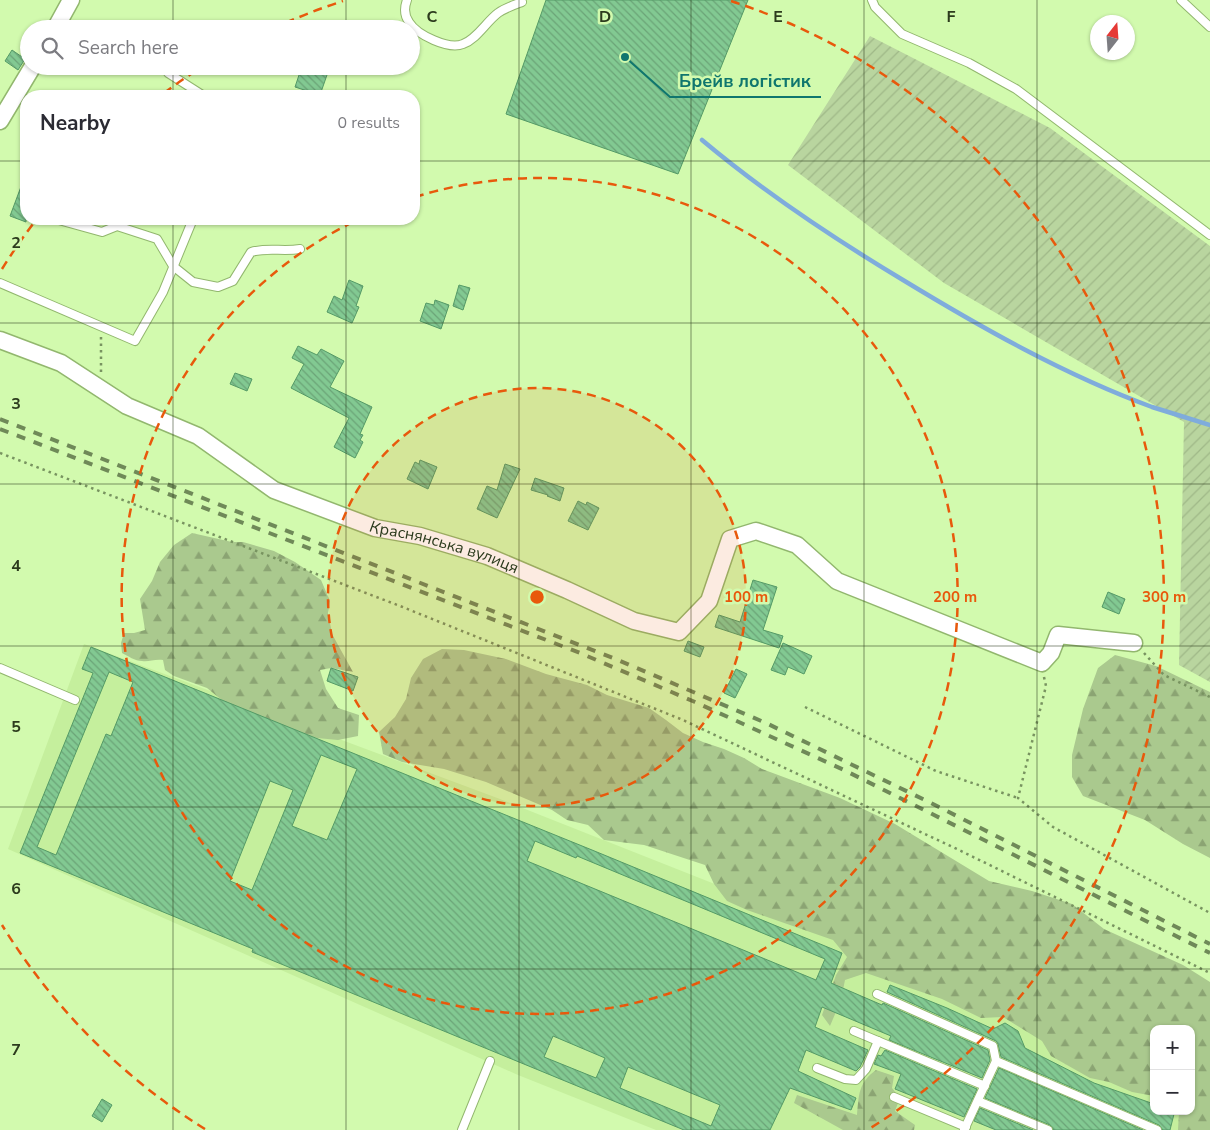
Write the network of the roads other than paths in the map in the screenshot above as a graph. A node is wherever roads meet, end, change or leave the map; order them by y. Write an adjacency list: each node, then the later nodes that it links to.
1 (71, 0): 6 (street)
2 (407, 0): 7 (lane)
3 (872, 0): 16 (lane)
4 (1181, 0): 8 (lane)
5 (522, 2): 9 (lane)
6 (60, 20)
7 (407, 20)
8 (1210, 27)
9 (420, 32)
10 (28, 75): 13 (street)
11 (170, 75): 12 (lane)
12 (194, 90)
13 (0, 121)
14 (77, 225): 18 (lane)
15 (190, 225): 18 (lane)
16 (1210, 235)
17 (300, 249): 18 (lane)
18 (173, 266): 19 (lane)
19 (0, 283)
20 (0, 340): 21 (street, Краснянська вулиця)
21 (1134, 643)
22 (0, 668): 23 (lane)
23 (75, 700)
24 (877, 994): 28 (lane)
25 (854, 1031): 26 (lane)
26 (878, 1041): 29 (lane); 30 (lane)
27 (490, 1061): 34 (lane)
28 (996, 1061): 30 (lane); 36 (lane)
29 (816, 1068)
30 (985, 1086): 32 (lane)
31 (894, 1097): 33 (lane)
32 (978, 1101): 33 (lane); 35 (lane)
33 (965, 1128)
34 (462, 1130)
35 (1048, 1130)
36 (1157, 1130)

